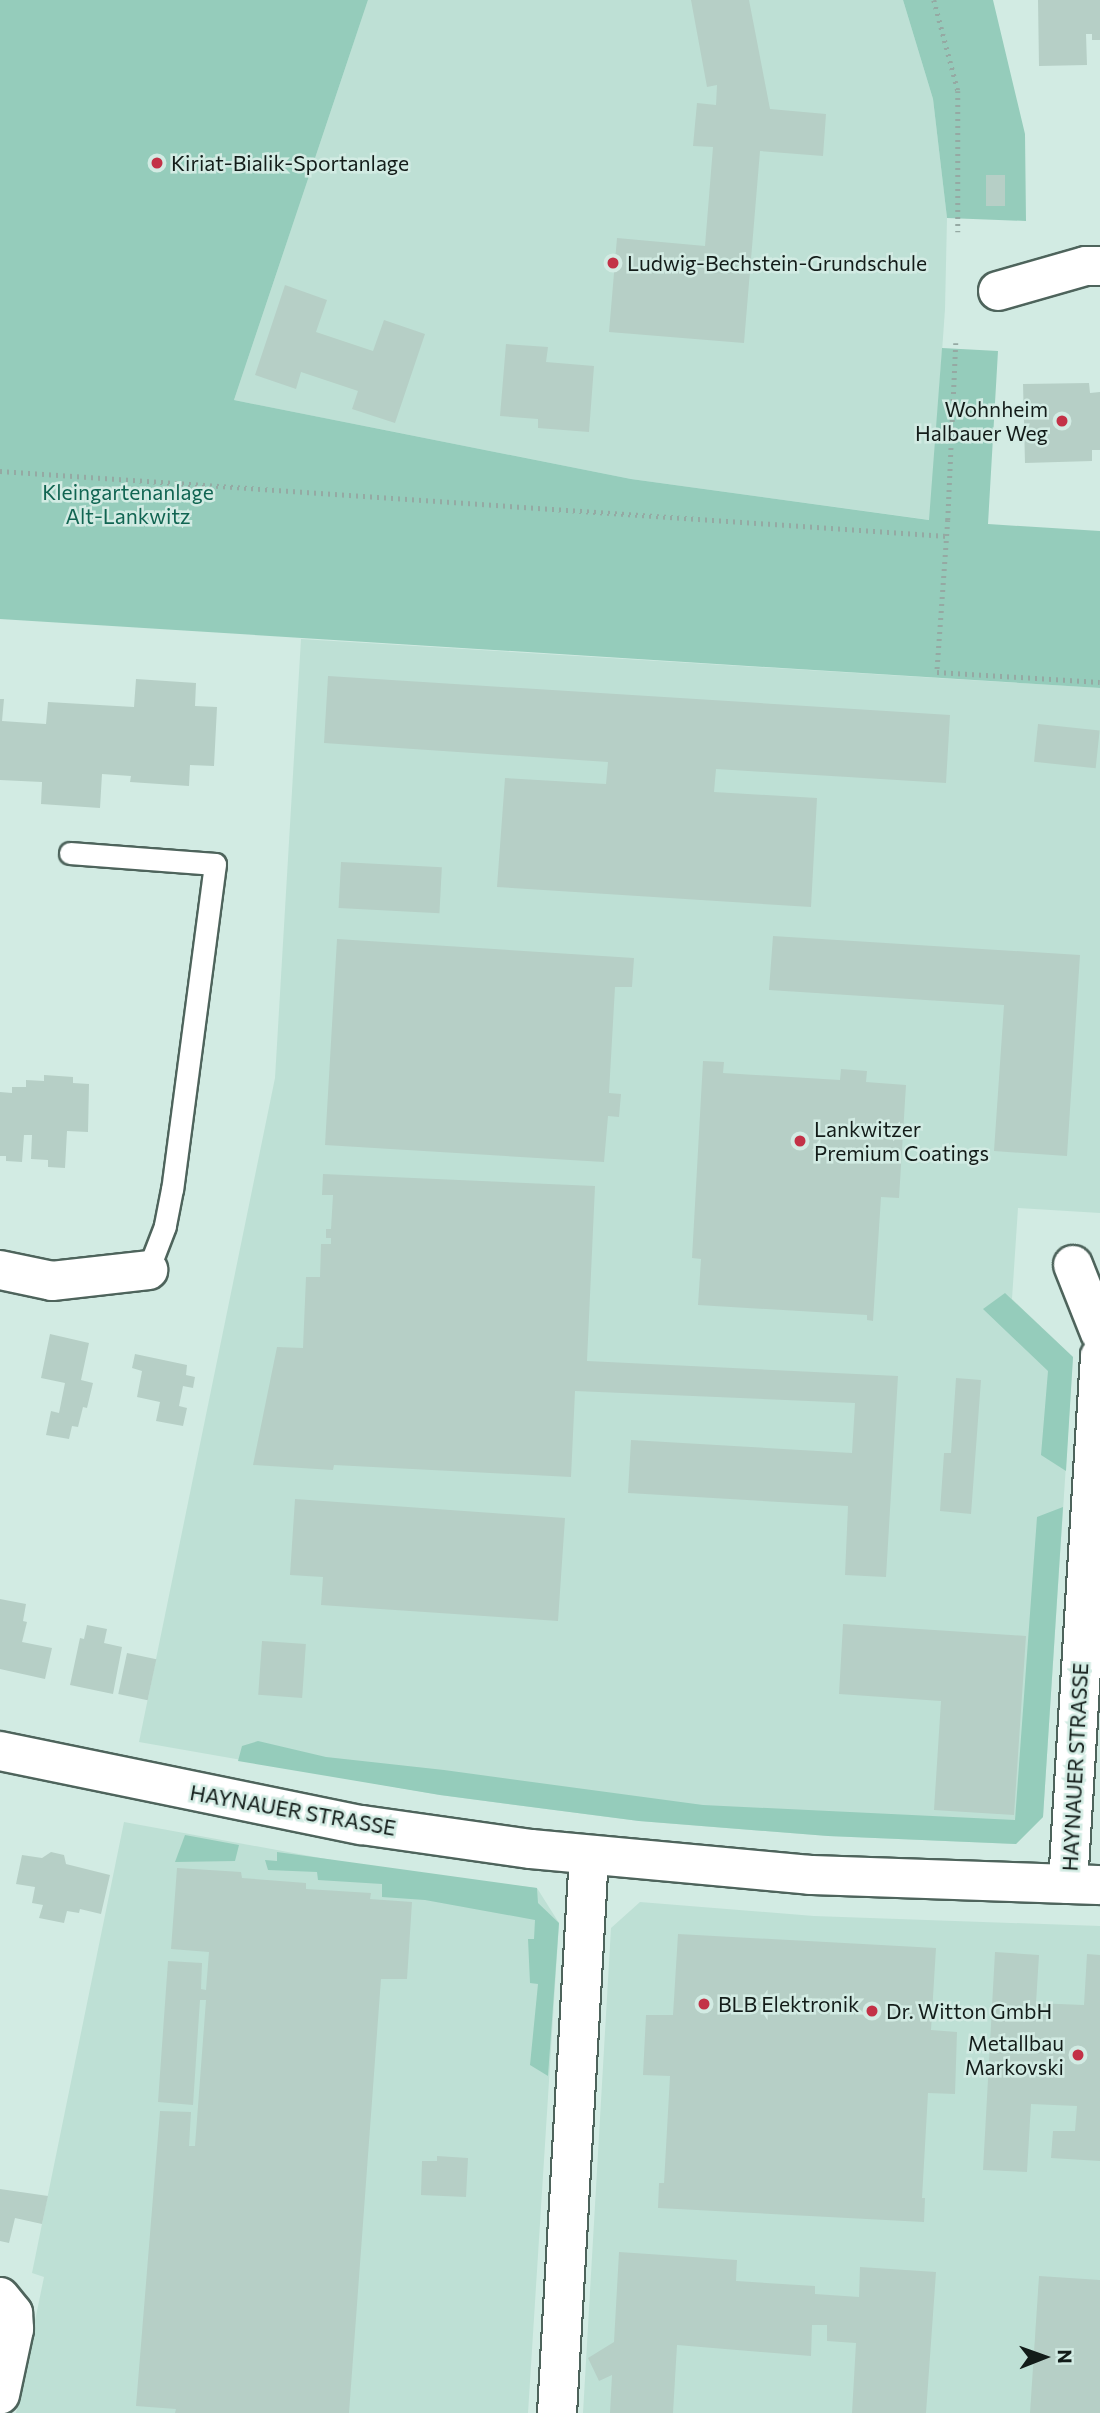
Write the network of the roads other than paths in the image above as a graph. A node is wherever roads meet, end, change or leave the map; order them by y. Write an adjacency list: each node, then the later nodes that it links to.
1 (1100, 266): 2 (street)
2 (998, 291)
3 (70, 853): 6 (lane)
4 (1073, 1265): 7 (street)
5 (0, 1270): 6 (street)
6 (148, 1270)
7 (1100, 1333)
8 (1100, 1356): 11 (street, HAYNAUER STRASSE)
9 (0, 1751): 10 (street, HAYNAUER STRASSE)
10 (589, 1855): 11 (street, HAYNAUER STRASSE); 14 (street)
11 (1084, 1885)
12 (0, 2297): 13 (street)
13 (0, 2395)
14 (556, 2413)

